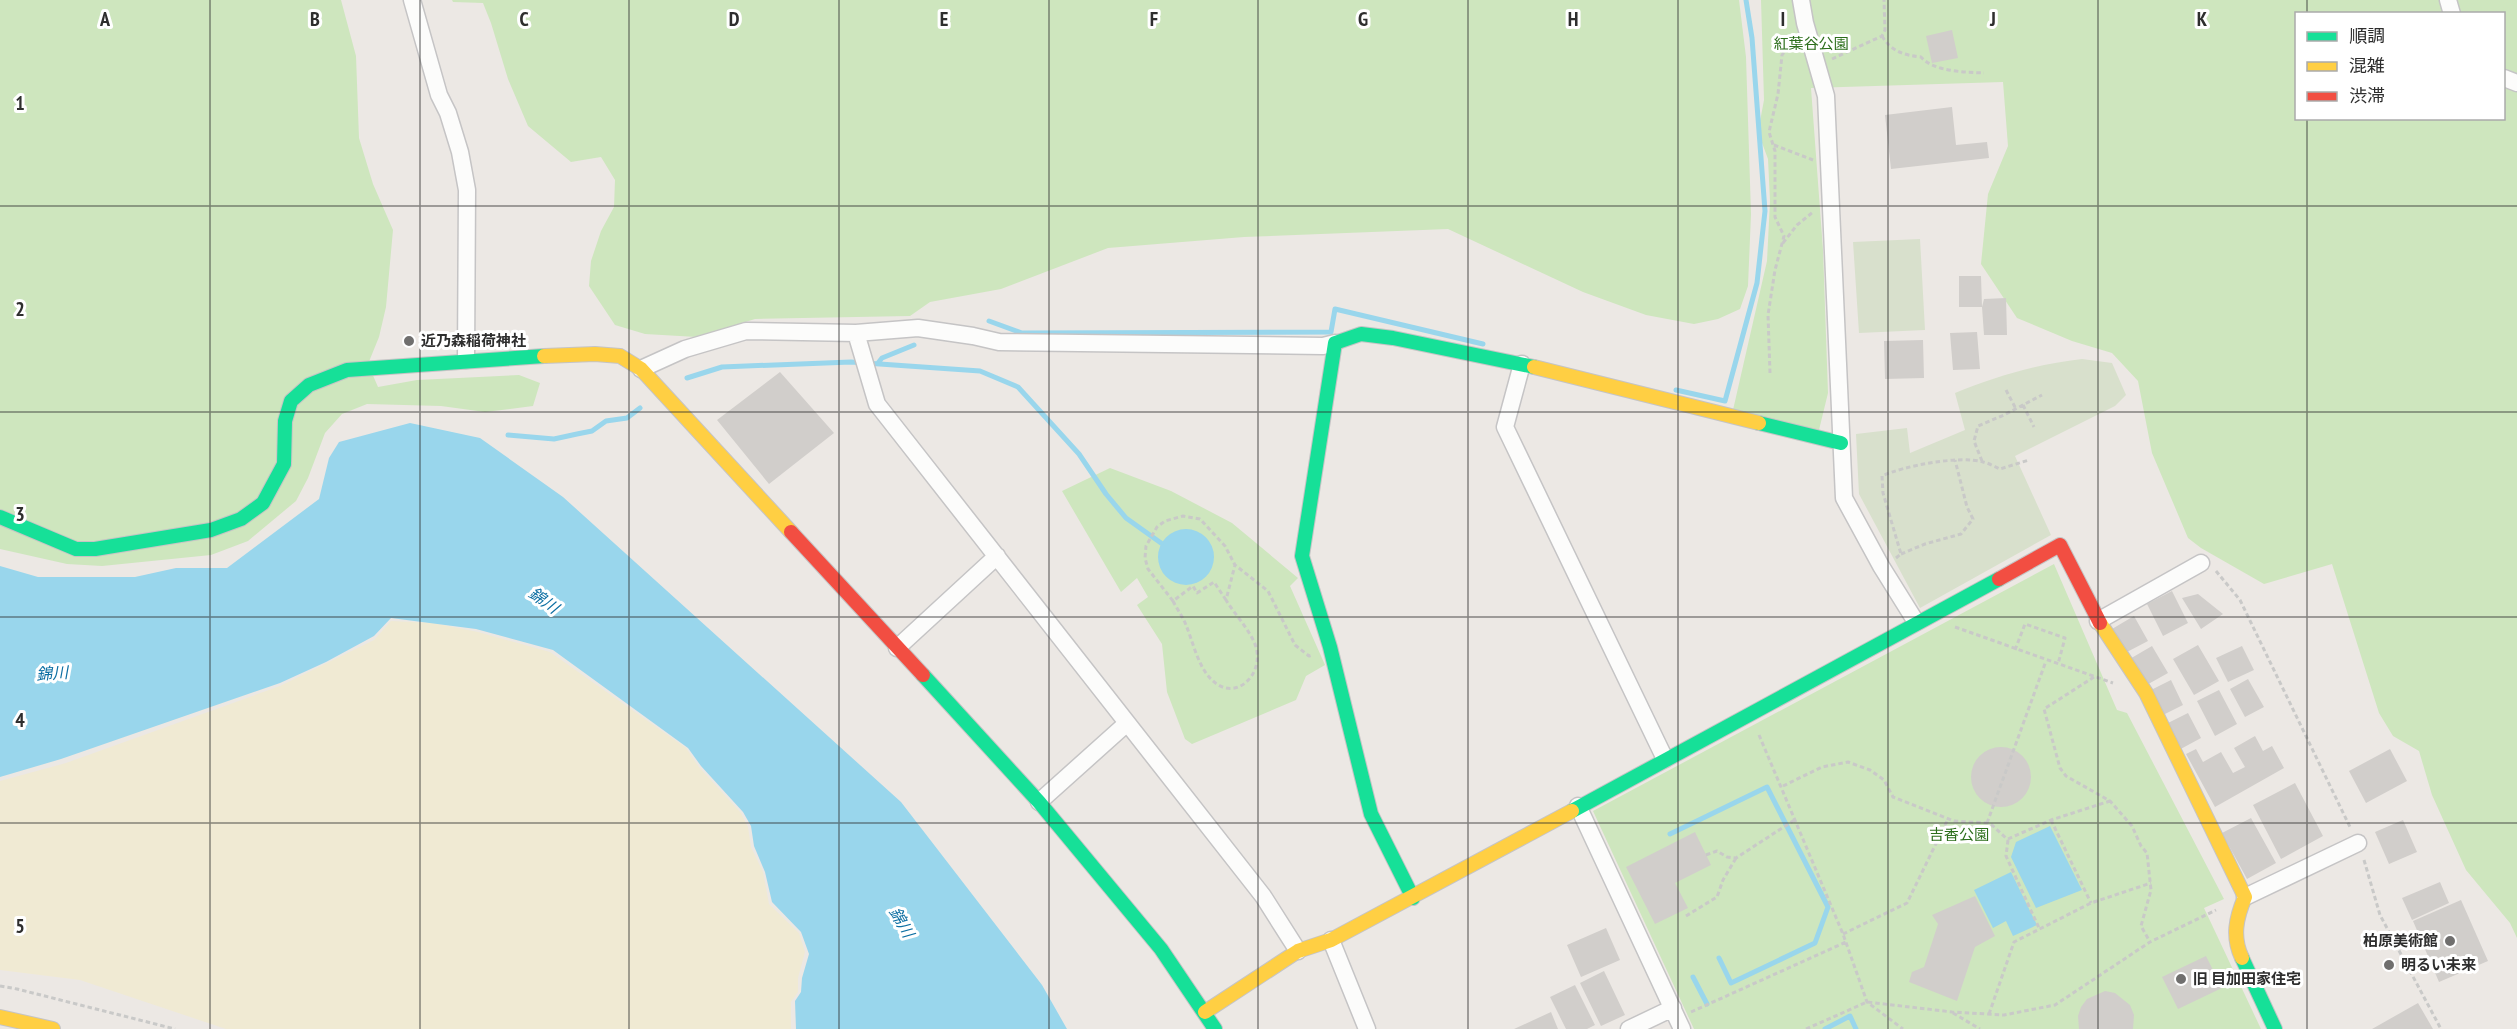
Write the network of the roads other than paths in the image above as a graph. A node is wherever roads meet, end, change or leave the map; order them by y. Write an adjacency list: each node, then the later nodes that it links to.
1 (412, 0): 5 (street)
2 (1801, 0): 8 (street)
3 (856, 333): 4 (street); 7 (street); 10 (street)
4 (1335, 343): 6 (street); 21 (street)
5 (466, 360): 7 (street); 9 (street)
6 (1522, 364): 8 (street); 16 (street)
7 (641, 369): 14 (street)
8 (1841, 443): 13 (street)
9 (0, 517)
10 (997, 556): 14 (street); 15 (street)
11 (2201, 563): 12 (street)
12 (2098, 621): 13 (street); 20 (street)
13 (1916, 622): 16 (street)
14 (897, 648): 17 (street)
15 (1126, 724): 17 (street); 23 (street)
16 (1665, 759): 18 (street)
17 (1039, 802): 24 (street)
18 (1578, 806): 21 (street); 26 (street)
19 (2358, 843): 20 (street)
20 (2245, 897): 31 (street)
21 (1413, 898): 22 (street)
22 (1330, 940): 23 (street); 29 (street)
23 (1298, 951): 24 (street)
24 (1205, 1012): 28 (street)
25 (0, 1017): 27 (street)
26 (1677, 1019): 30 (street)
27 (53, 1029)
28 (1215, 1029)
29 (1367, 1029)
30 (1629, 1029)
31 (2275, 1029)

